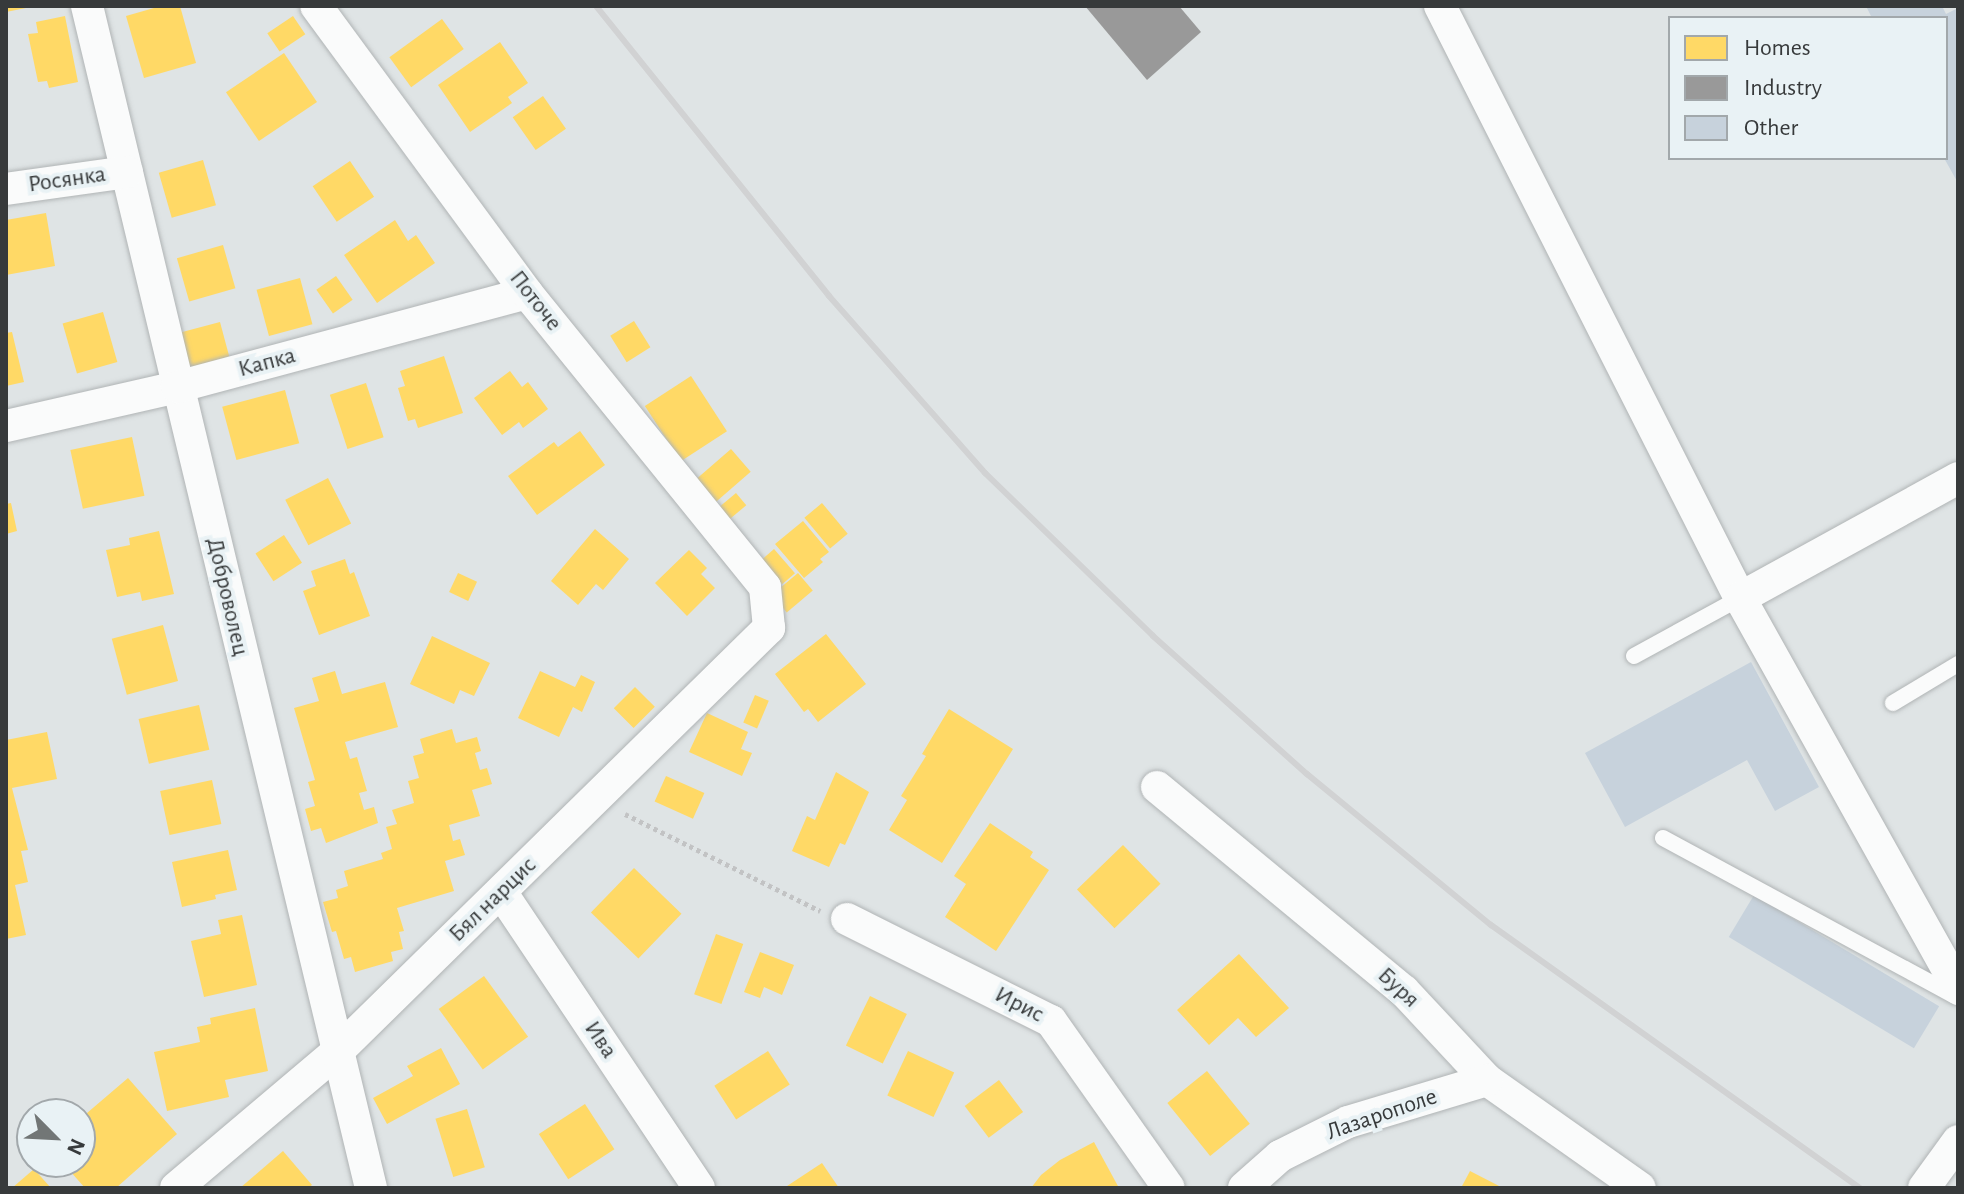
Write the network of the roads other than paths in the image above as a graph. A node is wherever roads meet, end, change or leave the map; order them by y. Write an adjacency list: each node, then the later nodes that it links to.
1 (87, 6): 4 (street, Доброволец)
2 (316, 6): 6 (street, Поточе)
3 (1440, 6): 11 (street)
4 (127, 172): 5 (street, Росянка); 7 (street, Доброволец)
5 (6, 189)
6 (527, 293): 7 (street, Капка); 10 (street, Поточе)
7 (177, 387): 8 (street, Капка); 21 (street, Доброволец)
8 (6, 426)
9 (1958, 478): 11 (street)
10 (765, 587): 17 (street, Бял нарцис)
11 (1740, 598): 12 (lane); 19 (street)
12 (1634, 656)
13 (1958, 664): 14 (lane)
14 (1893, 703)
15 (1157, 787): 22 (street, Буря)
16 (1663, 838): 20 (lane)
17 (501, 892): 21 (street, Бял нарцис); 25 (street, Ива)
18 (847, 919): 26 (street, Ирис)
19 (1958, 988)
20 (1958, 998)
21 (336, 1053): 23 (street, Бял нарцис); 24 (street, Доброволец)
22 (1487, 1080): 27 (street, Лазарополе); 28 (street, Буря)
23 (176, 1188)
24 (371, 1188)
25 (699, 1188)
26 (1169, 1188)
27 (1244, 1188)
28 (1640, 1188)

